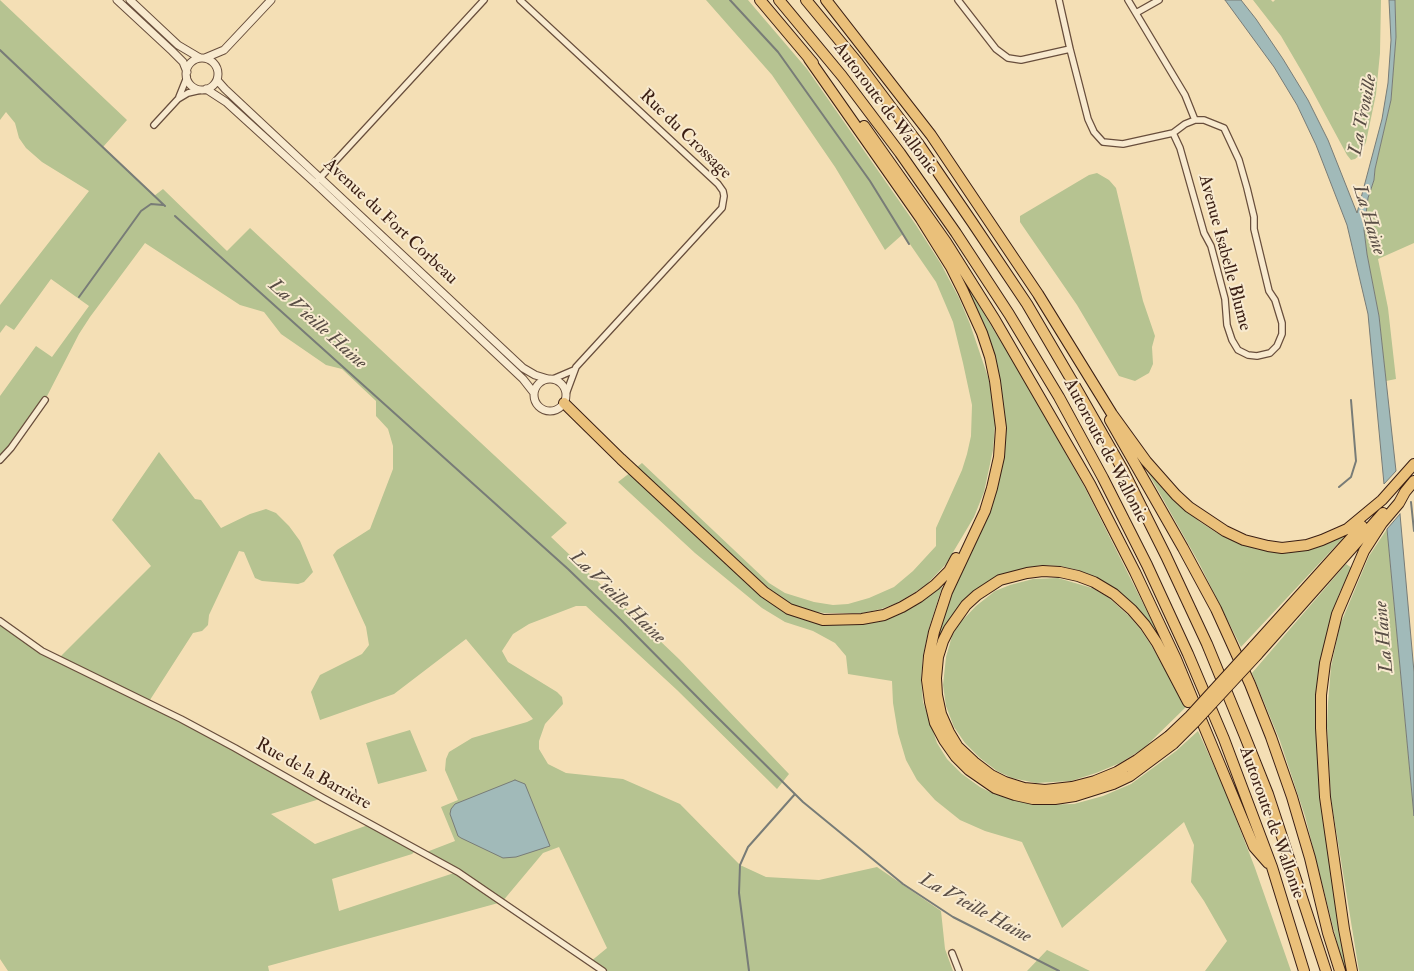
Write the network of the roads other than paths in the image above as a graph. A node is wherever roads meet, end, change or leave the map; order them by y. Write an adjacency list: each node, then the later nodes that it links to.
1 (117, 0): 20 (street)
2 (130, 0): 17 (street)
3 (271, 0): 16 (street)
4 (484, 0): 27 (street)
5 (520, 0): 29 (street, Rue du Crossage)
6 (760, 0): 18 (highway)
7 (779, 0): 45 (highway, Autoroute de Wallonie)
8 (806, 0): 50 (highway, Autoroute de Wallonie)
9 (826, 0): 30 (highway)
10 (958, 0): 15 (street)
11 (1059, 0): 15 (street)
12 (1128, 0): 14 (street)
13 (1159, 0): 14 (street)
14 (1136, 13): 24 (street)
15 (1070, 49): 26 (street)
16 (224, 50): 17 (street); 19 (street)
17 (202, 58): 19 (street); 20 (street)
18 (809, 59): 40 (highway); 44 (highway)
19 (218, 70): 21 (street)
20 (187, 74): 22 (street); 23 (street)
21 (217, 80): 22 (street); 27 (street, Avenue du Fort Corbeau)
22 (204, 89): 23 (street); 28 (street, Avenue du Fort Corbeau)
23 (178, 99): 25 (street)
24 (1195, 120): 26 (street); 26 (street, Avenue Isabelle Blume)
25 (154, 125)
26 (1173, 133)
27 (321, 177): 28 (street); 31 (street, Avenue du Fort Corbeau)
28 (315, 183): 32 (street, Avenue du Fort Corbeau)
29 (574, 370): 31 (street); 33 (street)
30 (1087, 375): 39 (highway); 51 (highway)
31 (551, 379): 32 (street); 33 (street)
32 (534, 393): 33 (street)
33 (565, 398): 40 (highway)
34 (45, 400): 35 (street)
35 (0, 460)
36 (1414, 464): 39 (highway)
37 (1414, 481): 38 (highway)
38 (1404, 492): 42 (highway); 52 (highway)
39 (1382, 500): 42 (highway)
40 (976, 531): 43 (highway)
41 (0, 621): 47 (street, Rue de la Barrière)
42 (1255, 651): 43 (highway, bridge)
43 (1171, 740): 44 (highway)
44 (1225, 774): 45 (highway)
45 (1272, 867): 49 (highway, Autoroute de Wallonie)
46 (952, 953): 48 (street)
47 (603, 971)
48 (959, 971)
49 (1304, 971)
50 (1326, 971)
51 (1340, 971)
52 (1352, 971)

